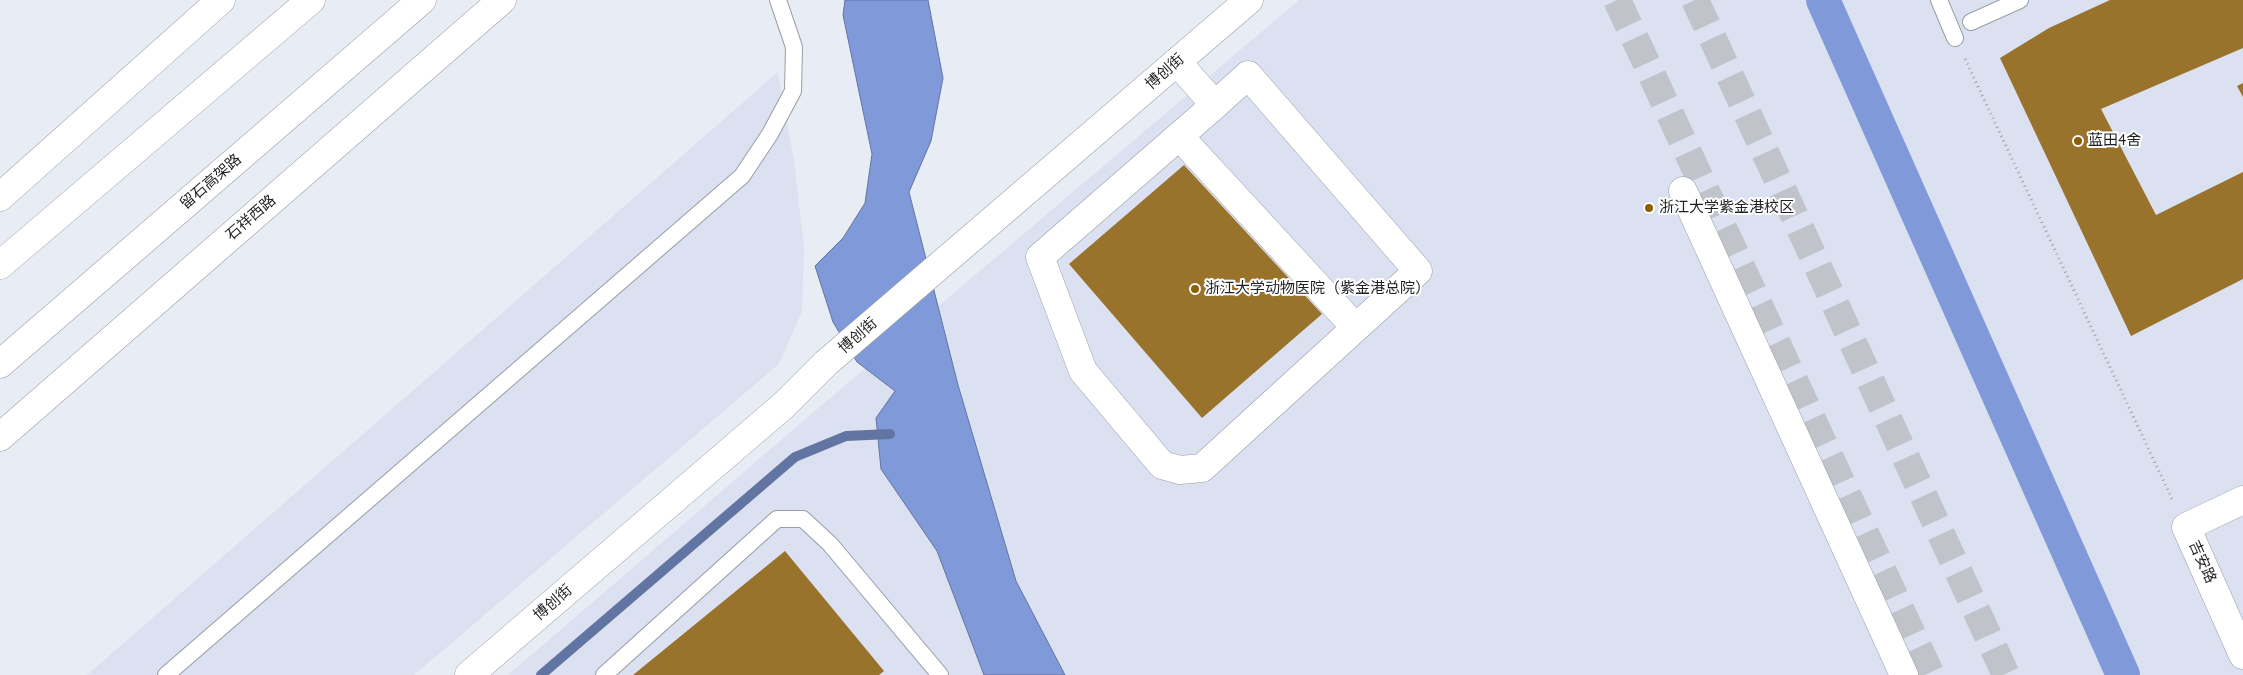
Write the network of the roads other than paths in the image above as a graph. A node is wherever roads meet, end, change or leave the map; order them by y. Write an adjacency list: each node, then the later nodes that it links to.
1 (221, 0): 15 (main road)
2 (311, 0): 16 (main road)
3 (422, 0): 18 (main road, 留石高架路)
4 (502, 0): 19 (main road, 石祥西路)
5 (778, 0): 23 (lane)
6 (1249, 0): 11 (main road, 博创街)
7 (1939, 0): 10 (lane)
8 (2020, 0): 9 (lane)
9 (1971, 22)
10 (1955, 38)
11 (1177, 62): 12 (main road); 24 (main road, 博创街)
12 (1216, 104): 13 (main road); 17 (main road)
13 (1179, 136): 17 (main road); 17 (main road)
14 (1683, 191): 26 (main road)
15 (0, 197)
16 (0, 266)
17 (1355, 327)
18 (0, 364)
19 (0, 437)
20 (2243, 500): 21 (main road, 吉安路)
21 (2243, 655)
22 (939, 674): 25 (lane)
23 (166, 675)
24 (469, 675)
25 (604, 675)
26 (1904, 675)

